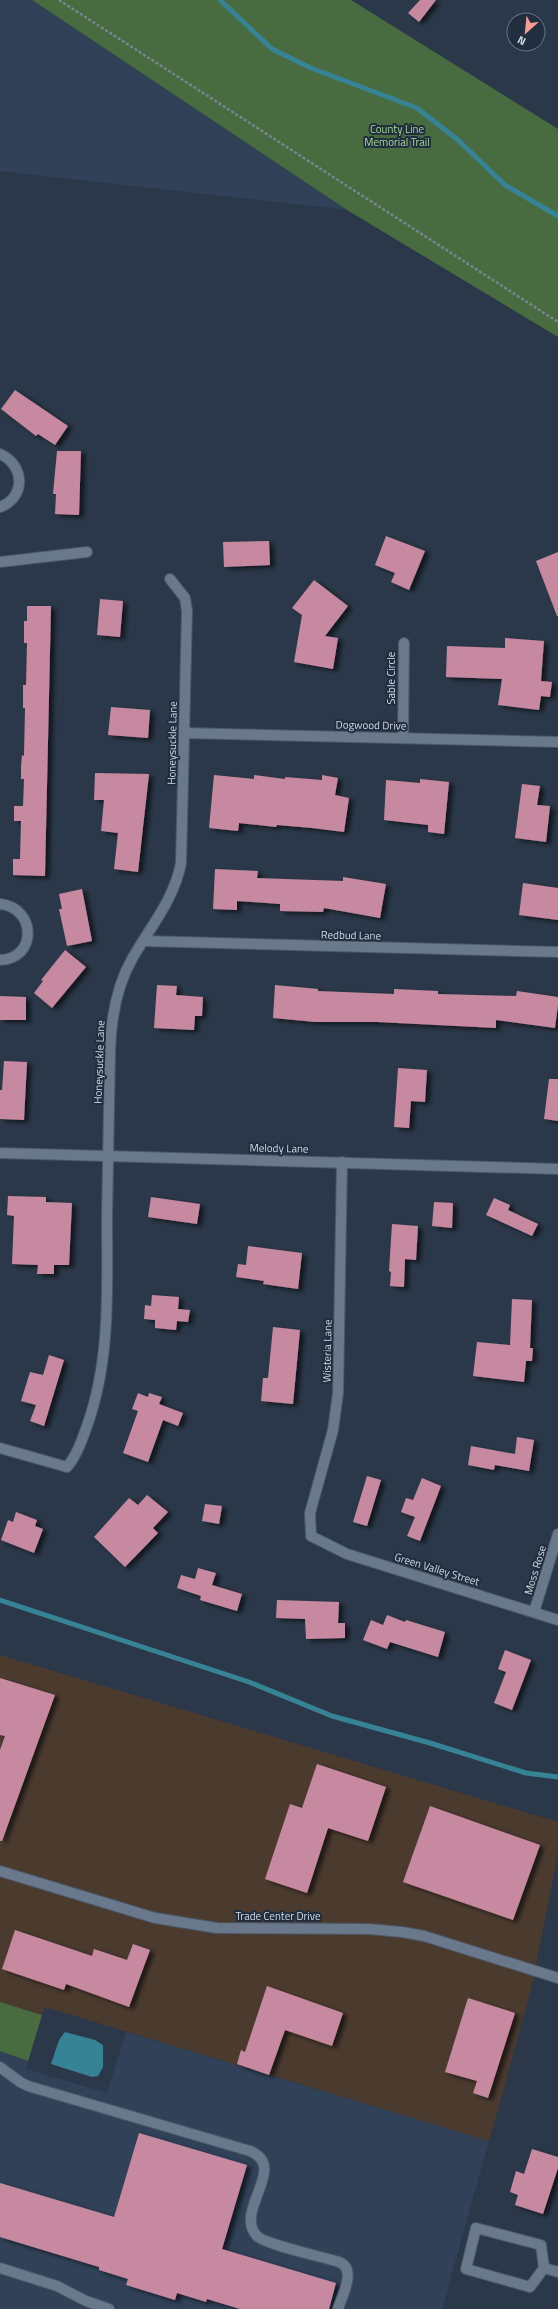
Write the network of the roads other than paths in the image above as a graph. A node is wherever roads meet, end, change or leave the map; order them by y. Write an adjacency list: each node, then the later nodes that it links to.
1 (0, 454): 2 (street)
2 (0, 507)
3 (87, 552): 4 (street)
4 (0, 562)
5 (170, 579): 7 (street, Honeysuckle Lane)
6 (404, 643): 8 (street, Sable Circle)
7 (184, 733): 8 (street, Dogwood Drive); 11 (street, Honeysuckle Lane)
8 (403, 738): 9 (street, Dogwood Drive)
9 (558, 742)
10 (0, 904): 13 (street)
11 (143, 942): 12 (street, Redbud Lane); 15 (street, Honeysuckle Lane)
12 (558, 952)
13 (0, 960)
14 (0, 1154): 15 (street, Melody Lane)
15 (108, 1156): 16 (street, Melody Lane); 18 (street, Honeysuckle Lane)
16 (342, 1162): 17 (street, Melody Lane); 20 (street, Wisteria Lane)
17 (558, 1168)
18 (0, 1448)
19 (558, 1534): 21 (street, Moss Rose)
20 (311, 1536): 21 (street, Green Valley Street)
21 (534, 1612): 22 (street, Green Valley Street)
22 (558, 1620)
23 (0, 1871): 24 (street, Trade Center Drive)
24 (558, 1978)
25 (0, 2068): 30 (street)
26 (0, 2268): 29 (street)
27 (544, 2268): 27 (street); 28 (street)
28 (558, 2272)
29 (109, 2309)
30 (338, 2309)

